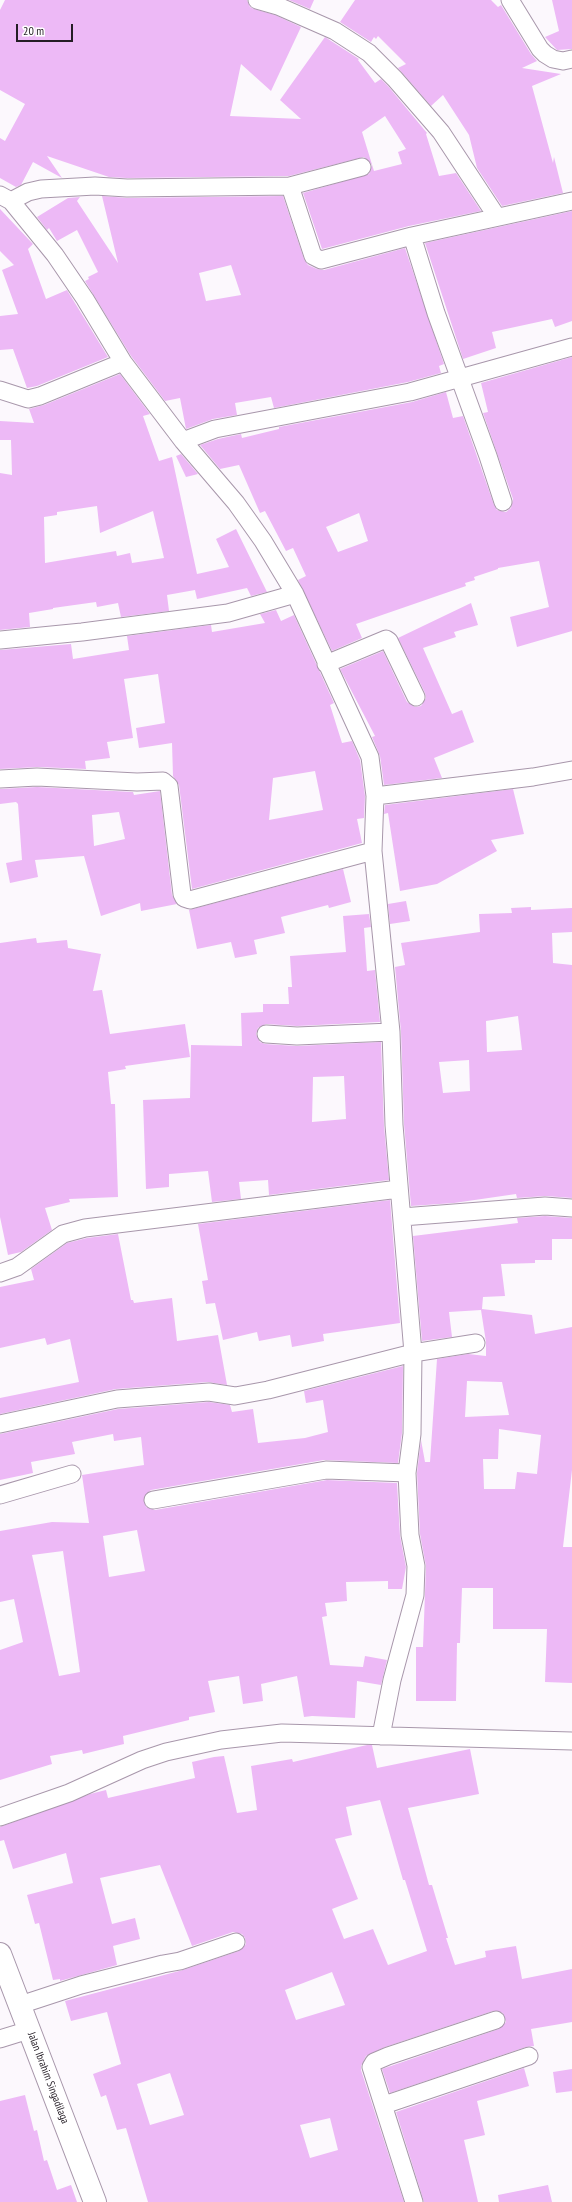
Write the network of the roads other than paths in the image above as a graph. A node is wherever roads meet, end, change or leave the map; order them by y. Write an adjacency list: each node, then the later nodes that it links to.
1 (257, 0): 8 (street)
2 (510, 0): 3 (street)
3 (572, 59)
4 (362, 167): 5 (street)
5 (290, 186): 6 (street); 9 (street)
6 (6, 198): 11 (street)
7 (572, 201): 8 (street)
8 (497, 217): 9 (street)
9 (412, 236): 12 (street)
10 (572, 347): 12 (street)
11 (123, 362): 13 (street); 14 (street)
12 (460, 377): 14 (street); 15 (street)
13 (0, 390)
14 (183, 441): 16 (street)
15 (503, 502)
16 (295, 594): 17 (street); 18 (street)
17 (0, 640)
18 (326, 664): 19 (street); 22 (street)
19 (416, 697)
20 (572, 770): 22 (street)
21 (0, 779): 23 (street)
22 (375, 796): 23 (street)
23 (373, 851): 24 (street)
24 (391, 1032): 25 (street); 26 (street)
25 (266, 1034)
26 (400, 1189): 28 (street); 29 (street)
27 (572, 1208): 28 (street)
28 (402, 1217): 31 (street)
29 (0, 1273)
30 (476, 1343): 31 (street)
31 (413, 1353): 32 (street); 33 (street)
32 (0, 1424)
33 (407, 1473): 36 (street); 37 (street)
34 (72, 1474): 35 (street)
35 (0, 1495)
36 (152, 1500)
37 (381, 1736): 38 (street); 39 (street)
38 (572, 1741)
39 (0, 1817)
40 (236, 1942): 42 (street)
41 (0, 1954): 42 (highway, Jalan Ibrahim Singadilaga)
42 (20, 2005): 44 (highway, Jalan Ibrahim Singadilaga)
43 (496, 2020): 47 (street)
44 (29, 2030): 45 (street); 48 (highway, Jalan Ibrahim Singadilaga)
45 (0, 2039)
46 (529, 2056): 47 (street)
47 (384, 2105): 49 (street)
48 (95, 2202)
49 (414, 2202)

